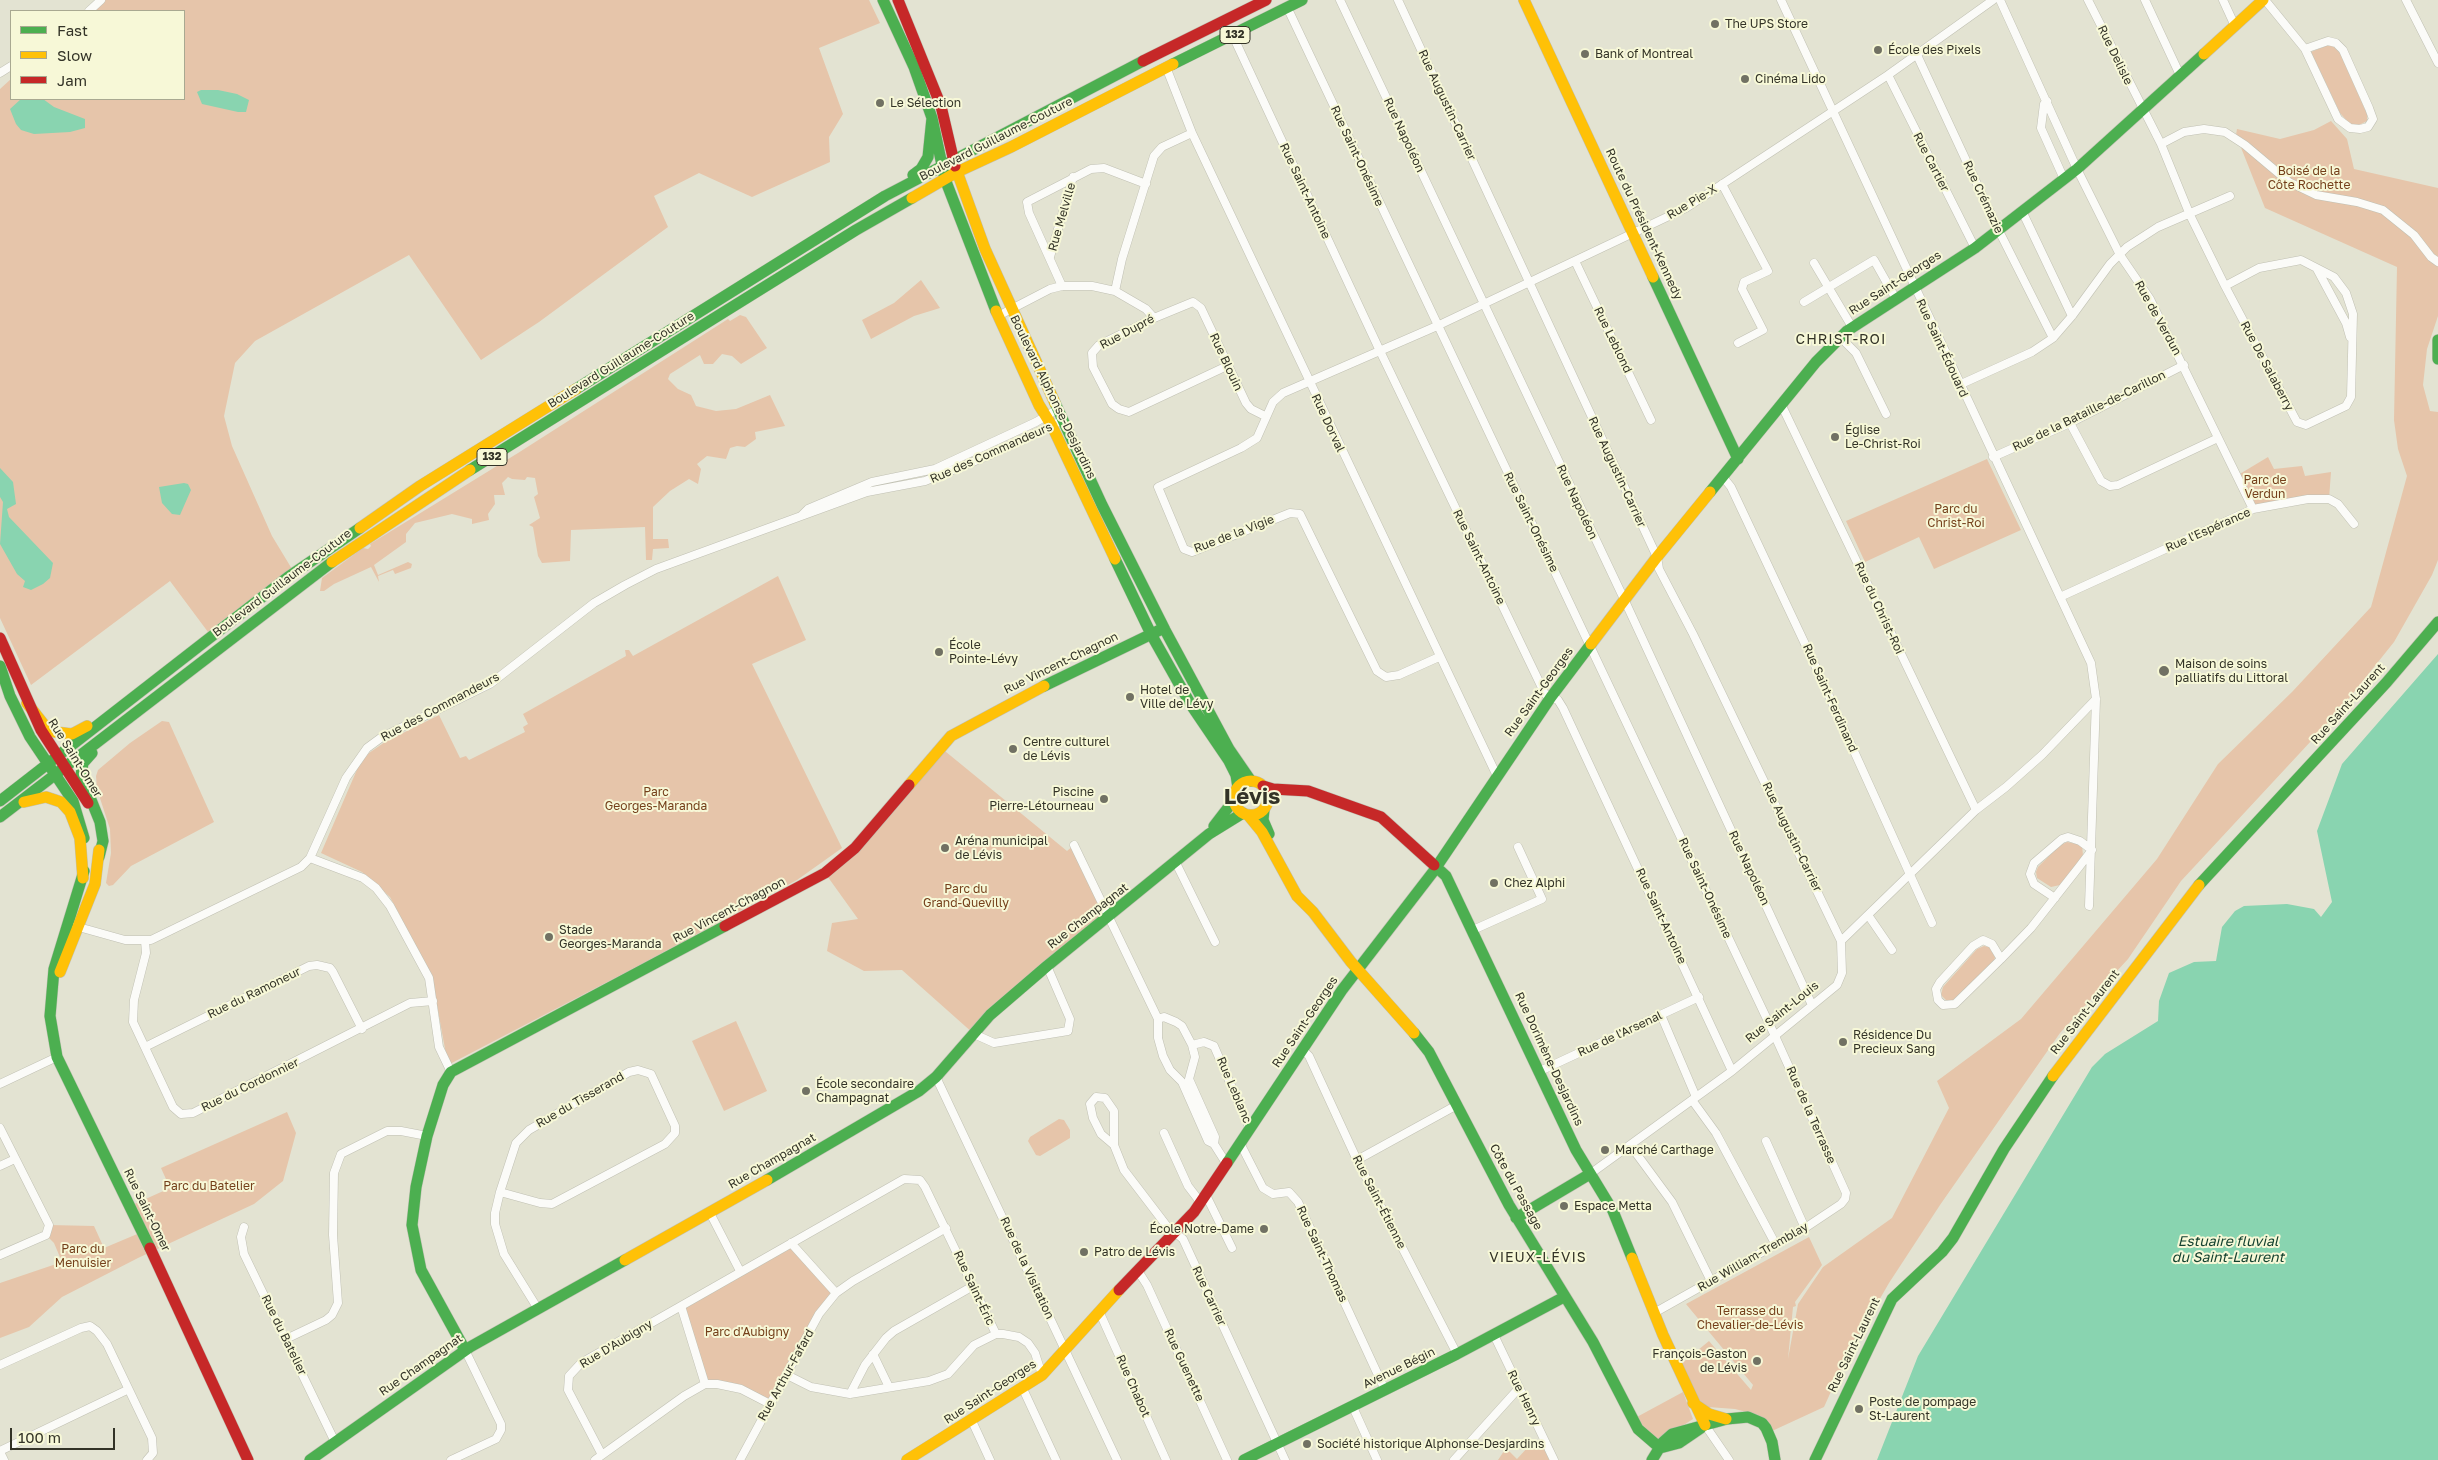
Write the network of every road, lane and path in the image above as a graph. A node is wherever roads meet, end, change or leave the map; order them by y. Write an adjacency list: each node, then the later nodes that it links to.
1 (101, 0): 18 (street)
2 (883, 0): 30 (street, Boulevard Alphonse-Desjardins)
3 (898, 0): 33 (street, Boulevard Alphonse-Desjardins)
4 (1266, 0): 33 (street, Boulevard Guillaume-Couture / 132)
5 (1302, 0): 17 (street, Boulevard Guillaume-Couture / 132)
6 (1340, 0): 64 (street, Rue Napoléon)
7 (1398, 0): 55 (street, Rue Augustin-Carrier)
8 (1524, 0): 47 (street, Route du Président-Kennedy)
9 (1781, 0): 29 (street, Rue Saint-Édouard)
10 (1993, 0): 22 (street, Rue Pie-X)
11 (2000, 0): 27 (street, Rue de Verdun)
12 (2088, 0): 28 (street, Rue Delisle)
13 (2145, 0): 26 (street)
14 (2223, 0): 19 (street)
15 (2264, 0): 19 (street, Rue Saint-Georges); 21 (street)
16 (2406, 0): 23 (street)
17 (1287, 7): 20 (street, Boulevard Guillaume-Couture / 132); 69 (street, Rue Saint-Onésime)
18 (90, 10)
19 (2236, 26): 26 (street, Rue Saint-Georges)
20 (1233, 36): 24 (street, Boulevard Guillaume-Couture / 132); 76 (street, Rue Saint-Antoine)
21 (2305, 49): 21 (street)
22 (1916, 55): 25 (street, Rue Pie-X); 46 (street, Rue Crémazie)
23 (2438, 63)
24 (1166, 67): 31 (street, Rue Dorval); 36 (street, Boulevard Guillaume-Couture / 132)
25 (1888, 75): 29 (street, Rue Pie-X); 48 (street, Rue Cartier)
26 (2180, 75): 28 (street, Rue Saint-Georges)
27 (2047, 101): 35 (street, Rue de Verdun); 39 (street)
28 (2142, 110): 32 (street, Rue De Salaberry); 35 (street, Rue Saint-Georges)
29 (1833, 112): 41 (street, Rue Pie-X); 59 (street, Rue Saint-Édouard)
30 (932, 118): 34 (street, Boulevard Alphonse-Desjardins); 42 (street)
31 (1192, 133): 40 (street); 80 (street, Rue Dorval)
32 (2161, 144): 45 (street, Rue De Salaberry); 52 (street)
33 (954, 158): 34 (street, Boulevard Guillaume-Couture / 132); 36 (street, Boulevard Alphonse-Desjardins)
34 (941, 165): 38 (street, Boulevard Alphonse-Desjardins); 42 (street, Boulevard Guillaume-Couture / 132)
35 (2077, 169): 39 (street, Rue Saint-Georges); 49 (street, Rue de Verdun)
36 (957, 172): 38 (street, Boulevard Guillaume-Couture / 132); 65 (street, Boulevard Alphonse-Desjardins)
37 (1073, 177): 40 (street, Rue Melville); 50 (street, Rue Melville); 50 (street, Rue Melville)
38 (946, 179): 66 (street, Boulevard Alphonse-Desjardins); 110 (street, Boulevard Guillaume-Couture / 132)
39 (2064, 179): 44 (street, Rue Saint-Georges)
40 (1146, 184): 60 (street)
41 (1722, 184): 47 (street, Rue Pie-X); 74 (street)
42 (885, 196): 109 (street, Boulevard Guillaume-Couture / 132)
43 (2230, 196): 45 (street)
44 (2022, 211): 46 (street, Rue Saint-Georges); 67 (street)
45 (2190, 215): 49 (street); 57 (street, Rue De Salaberry)
46 (1998, 229): 48 (street, Rue Saint-Georges); 72 (street, Rue Crémazie)
47 (1633, 234): 51 (street, Rue Pie-X); 92 (street, Route du Président-Kennedy)
48 (1975, 248): 59 (street, Rue Saint-Georges)
49 (2120, 255): 67 (street); 78 (street, Rue de Verdun)
50 (1050, 256): 56 (street, Rue Melville)
51 (1575, 261): 55 (street, Rue Pie-X); 87 (street, Rue Leblond)
52 (2438, 262)
53 (1814, 263): 58 (street)
54 (2316, 267): 57 (street, Rue De Salaberry); 75 (street, Rue De Salaberry); 75 (street, Rue De Salaberry)
55 (1529, 282): 64 (street, Rue Pie-X); 96 (street, Rue Augustin-Carrier)
56 (1062, 286): 60 (street); 65 (street)
57 (2225, 286): 75 (street, Rue De Salaberry)
58 (1829, 287): 61 (street); 63 (street); 70 (street)
59 (1913, 287): 61 (street, Rue Saint-Georges); 81 (street, Rue Saint-Édouard)
60 (1115, 291): 68 (street)
61 (1896, 299): 70 (street, Rue Saint-Georges)
62 (1193, 302): 68 (street, Rue Dupré); 79 (street, Rue Blouin)
63 (1804, 302)
64 (1484, 303): 69 (street, Rue Pie-X); 98 (street, Rue Napoléon)
65 (1013, 310): 66 (street); 83 (street, Boulevard Alphonse-Desjardins)
66 (998, 316): 88 (street, Boulevard Alphonse-Desjardins)
67 (2072, 316): 72 (street)
68 (1154, 318): 79 (street, Rue Dupré)
69 (1437, 326): 76 (street, Rue Pie-X); 103 (street, Rue Saint-Onésime)
70 (1852, 327): 71 (street, Rue Saint-Georges)
71 (1840, 337): 82 (street, Rue Saint-Georges); 84 (street)
72 (2053, 338): 81 (street)
73 (2438, 340): 77 (street)
74 (1738, 343)
75 (2352, 345)
76 (1380, 350): 80 (street, Rue Pie-X); 106 (street, Rue Saint-Antoine)
77 (2438, 359)
78 (2184, 365): 89 (street, Rue de la Bataille-de-Carillon); 90 (street, Rue de Verdun)
79 (1226, 366): 85 (street, Rue Blouin)
80 (1309, 382): 85 (street, Rue de la Vigie); 104 (street, Rue Dorval)
81 (1959, 385): 91 (street, Rue Saint-Édouard)
82 (1782, 406): 92 (street, Rue Saint-Georges); 121 (street, Rue du Christ-Roi)
83 (1058, 409): 86 (street, Boulevard Alphonse-Desjardins); 88 (street, Rue des Commandeurs)
84 (1886, 414)
85 (1265, 416): 104 (street, Rue de la Vigie)
86 (1063, 420): 88 (street, Rue des Commandeurs); 100 (street, Boulevard Alphonse-Desjardins)
87 (1651, 420)
88 (1049, 421): 101 (street, Boulevard Alphonse-Desjardins); 129 (street, Rue des Commandeurs)
89 (2070, 423): 90 (street); 91 (street, Rue de la Bataille-de-Carillon)
90 (2218, 438): 94 (street, Rue de Verdun)
91 (1993, 457): 97 (street, Rue Saint-Édouard)
92 (1738, 459): 93 (street, Rue Saint-Georges)
93 (1723, 477): 96 (street, Rue Saint-Georges); 132 (street, Rue Saint-Ferdinand)
94 (2253, 509): 95 (street, Rue l'Espérance); 97 (street, Rue l'Espérance)
95 (2354, 524)
96 (1657, 557): 98 (street, Rue Saint-Georges); 143 (street, Rue Augustin-Carrier)
97 (2060, 597): 107 (street, Rue Saint-Édouard)
98 (1624, 599): 103 (street, Rue Saint-Georges); 151 (street, Rue Napoléon)
99 (2438, 622): 256 (street, Rue Saint-Laurent)
100 (1164, 628): 101 (street, Rue Vincent-Chagnon); 115 (street, Boulevard Alphonse-Desjardins)
101 (1151, 634): 117 (street, Boulevard Alphonse-Desjardins); 162 (street, Rue Vincent-Chagnon)
102 (0, 638): 108 (street, Rue Saint-Omer)
103 (1590, 646): 106 (street, Rue Saint-Georges); 156 (street, Rue Saint-Onésime)
104 (1439, 657): 114 (street, Rue Dorval)
105 (0, 666): 112 (street, Rue Saint-Omer)
106 (1551, 697): 114 (street, Rue Saint-Georges); 149 (street, Rue Saint-Antoine)
107 (2096, 698): 121 (street); 127 (street, Rue Saint-Édouard)
108 (27, 703): 109 (street); 111 (street, Rue Saint-Omer)
109 (114, 712): 111 (street, Boulevard Guillaume-Couture / 132)
110 (122, 723): 113 (street, Boulevard Guillaume-Couture / 132); 128 (street)
111 (57, 757): 112 (street, Boulevard Guillaume-Couture / 132); 113 (street, Rue Saint-Omer)
112 (47, 765): 113 (street, Rue Saint-Omer); 119 (street, Boulevard Guillaume-Couture / 132)
113 (59, 771): 123 (street, Boulevard Guillaume-Couture / 132); 128 (street, Rue Saint-Omer); 133 (street, Rue Saint-Omer)
114 (1497, 776): 131 (street, Rue Saint-Georges)
115 (1250, 782): 116 (street); 117 (street)
116 (1263, 786): 120 (street); 131 (street, Rue Dorimène-Desjardins)
117 (1238, 788): 118 (street)
118 (1234, 800): 122 (street); 124 (street, Rue Champagnat)
119 (0, 801)
120 (1264, 810): 122 (street); 136 (street)
121 (1976, 810): 132 (street)
122 (1245, 814): 124 (street, Rue Champagnat); 136 (street)
123 (1, 816): 133 (street)
124 (1209, 834): 130 (street, Rue Champagnat)
125 (1074, 845): 138 (street)
126 (1518, 848): 141 (street)
127 (2092, 850): 134 (street); 134 (street); 135 (street, Rue Saint-Édouard)
128 (99, 857): 140 (street, Rue Saint-Omer)
129 (310, 858): 142 (street); 150 (street)
130 (1176, 863): 138 (street, Rue Champagnat); 144 (street)
131 (1437, 866): 141 (street, Rue Dorimène-Desjardins); 148 (street, Rue Saint-Georges)
132 (1911, 875): 137 (street); 139 (street, Rue Saint-Ferdinand)
133 (83, 878): 140 (street, Rue Saint-Omer)
134 (2055, 898): 146 (street)
135 (2089, 906)
136 (1312, 912): 148 (street)
137 (1868, 915): 143 (street); 145 (street)
138 (1110, 917): 147 (street, Rue Champagnat); 153 (street)
139 (1932, 923)
140 (73, 926): 142 (street); 160 (street, Rue Saint-Omer)
141 (1473, 930): 163 (street, Rue Dorimène-Desjardins)
142 (145, 941): 158 (street, Rue du Cordonnier)
143 (1841, 941): 151 (street, Rue Saint-Louis)
144 (1214, 942)
145 (1892, 950)
146 (2001, 959): 146 (street)
147 (1047, 966): 155 (street, Rue Champagnat); 155 (street)
148 (1357, 969): 159 (street, Rue Saint-Georges); 168 (street, Côte du Passage)
149 (1699, 997): 152 (street, Rue de l'Arsenal); 161 (street, Rue Saint-Antoine)
150 (433, 1001): 154 (street, Rue du Cordonnier); 162 (street)
151 (1812, 1005): 156 (street, Rue Saint-Louis)
152 (1661, 1015): 163 (street, Rue de l'Arsenal); 167 (street)
153 (1158, 1019): 157 (street); 165 (street)
154 (362, 1029): 158 (street, Rue du Ramoneur); 158 (street, Rue du Cordonnier)
155 (974, 1034): 164 (street, Rue Champagnat)
156 (1775, 1036): 161 (street, Rue Saint-Louis); 184 (street, Rue de la Terrasse)
157 (1192, 1045): 165 (street); 170 (street, Rue Leblanc)
158 (145, 1047)
159 (1303, 1050): 170 (street, Rue Saint-Georges); 178 (street, Rue Saint-Étienne)
160 (56, 1057): 166 (street); 231 (street, Rue Saint-Omer)
161 (1732, 1071): 167 (street, Rue Saint-Louis)
162 (451, 1072): 172 (street)
163 (1540, 1072): 181 (street, Rue Dorimène-Desjardins)
164 (936, 1077): 186 (street, Rue Champagnat); 210 (street, Rue de la Visitation)
165 (1185, 1081): 179 (street)
166 (0, 1084)
167 (1694, 1098): 176 (street, Rue Saint-Louis); 193 (street)
168 (1457, 1105): 178 (street); 187 (street, Côte du Passage)
169 (0, 1128): 177 (street)
170 (1250, 1129): 174 (street, Rue Saint-Georges)
171 (1164, 1133): 185 (street)
172 (427, 1136): 208 (street); 209 (street)
173 (1766, 1142): 190 (street)
174 (1240, 1143): 179 (street, Rue Saint-Georges); 221 (street, Rue Saint-Thomas)
175 (1114, 1145): 175 (street, Rue Carrier); 191 (street, Rue Carrier)
176 (1630, 1145): 181 (street, Rue Saint-Louis); 198 (street)
177 (15, 1159): 180 (street); 195 (street)
178 (1357, 1160): 212 (street, Rue Saint-Étienne)
179 (1226, 1163): 185 (street, Rue Saint-Georges)
180 (0, 1166)
181 (1590, 1174): 187 (street, Rue Saint-Louis); 205 (street, Rue Dorimène-Desjardins)
182 (920, 1180): 189 (street, Rue Saint-Éric); 192 (street, Rue D'Aubigny)
183 (500, 1192): 183 (street, Rue du Tisserand); 203 (street, Rue du Tisserand)
184 (1846, 1193): 190 (street, Rue William-Tremblay)
185 (1204, 1199): 191 (street, Rue Saint-Georges); 194 (street)
186 (710, 1213): 196 (street); 203 (street, Rue Champagnat)
187 (1516, 1218): 201 (street, Côte du Passage)
188 (244, 1227): 208 (street, Rue du Batelier)
189 (946, 1228): 199 (street, Rue Saint-Éric); 200 (street, Rue Arthur-Fafard)
190 (1805, 1228): 193 (street, Rue William-Tremblay)
191 (1176, 1232): 197 (street, Rue Saint-Georges); 230 (street, Rue Carrier)
192 (792, 1243): 196 (street, Rue D'Aubigny); 200 (street)
193 (1776, 1245): 198 (street, Rue William-Tremblay)
194 (1232, 1248)
195 (0, 1255)
196 (740, 1271): 202 (street, Rue D'Aubigny)
197 (1138, 1271): 204 (street, Rue Saint-Georges); 248 (street, Rue Guenette)
198 (1711, 1281): 205 (street, Rue William-Tremblay)
199 (973, 1286): 206 (street, Rue Saint-Éric); 211 (street)
200 (836, 1293): 214 (street, Rue Arthur-Fafard)
201 (1564, 1297): 207 (street, Avenue Bégin); 234 (street, Côte du Passage)
202 (681, 1306): 216 (street); 233 (street, Rue D'Aubigny)
203 (538, 1309): 209 (street, Rue Champagnat)
204 (1099, 1311): 210 (street, Rue Saint-Georges); 247 (street, Rue Chabot)
205 (1654, 1313): 223 (street, Rue Dorimène-Desjardins)
206 (996, 1334): 215 (street, Rue Saint-Éric); 217 (street)
207 (1494, 1336): 212 (street, Avenue Bégin); 218 (street, Rue Henry)
208 (286, 1339): 229 (street, Rue du Batelier)
209 (465, 1350): 229 (street, Rue Champagnat); 241 (street)
210 (1066, 1350): 215 (street, Rue Saint-Georges); 246 (street, Rue de la Visitation)
211 (873, 1354): 217 (street); 222 (street)
212 (1457, 1354): 221 (street, Avenue Bégin)
213 (0, 1365): 220 (street)
214 (787, 1375): 222 (street); 224 (street, Rue Arthur-Fafard)
215 (1042, 1375): 219 (street, Rue Saint-Georges)
216 (705, 1384): 224 (street); 233 (street)
217 (889, 1387): 222 (street)
218 (1519, 1388): 252 (street); 253 (street, Rue Henry)
219 (1022, 1389): 227 (street, Rue Saint-Georges); 245 (street)
220 (127, 1390): 232 (street); 237 (street)
221 (1385, 1390): 225 (street, Avenue Bégin)
222 (850, 1394)
223 (1692, 1402): 226 (street); 228 (street, Rue Dorimène-Desjardins)
224 (770, 1404): 243 (street, Rue Arthur-Fafard)
225 (1352, 1406): 230 (street, Avenue Bégin); 251 (street)
226 (1727, 1419): 228 (street); 255 (street)
227 (972, 1421): 235 (street, Rue Saint-Georges); 244 (street)
228 (1705, 1425): 234 (street); 254 (street)
229 (335, 1442): 240 (street, Rue Champagnat)
230 (1277, 1443): 249 (street, Avenue Bégin); 250 (street, Rue Carrier)
231 (244, 1446): 238 (street, Rue Saint-Omer); 239 (street, Rue Saint-Omer)
232 (0, 1452): 236 (street)
233 (602, 1455): 242 (street)
234 (1657, 1456)
235 (913, 1459)
236 (4, 1460)
237 (147, 1460)
238 (248, 1460)
239 (256, 1460)
240 (310, 1460)
241 (451, 1460)
242 (595, 1460)
243 (740, 1460)
244 (990, 1460)
245 (1056, 1460)
246 (1116, 1460)
247 (1166, 1460)
248 (1227, 1460)
249 (1244, 1460)
250 (1285, 1460)
251 (1376, 1460)
252 (1454, 1460)
253 (1554, 1460)
254 (1729, 1460)
255 (1775, 1460)
256 (1815, 1460)

